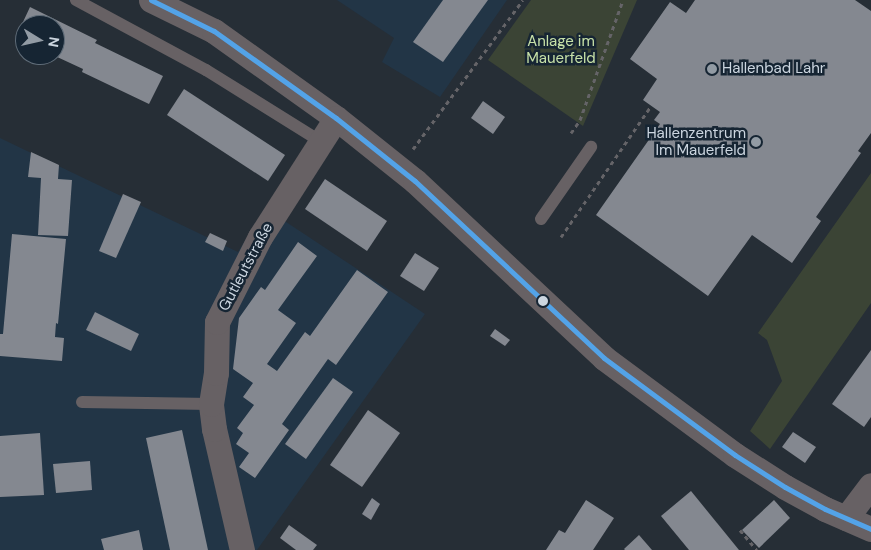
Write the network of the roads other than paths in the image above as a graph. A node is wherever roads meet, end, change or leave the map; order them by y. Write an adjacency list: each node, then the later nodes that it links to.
1 (76, 0): 4 (lane)
2 (151, 0): 3 (street)
3 (336, 118): 4 (street, Gutleutstraße); 10 (street)
4 (320, 141): 8 (street, Gutleutstraße)
5 (590, 147): 6 (lane)
6 (541, 219)
7 (82, 402): 8 (lane)
8 (211, 404): 11 (street, Gutleutstraße)
9 (871, 485): 10 (street)
10 (861, 525)
11 (242, 550)

